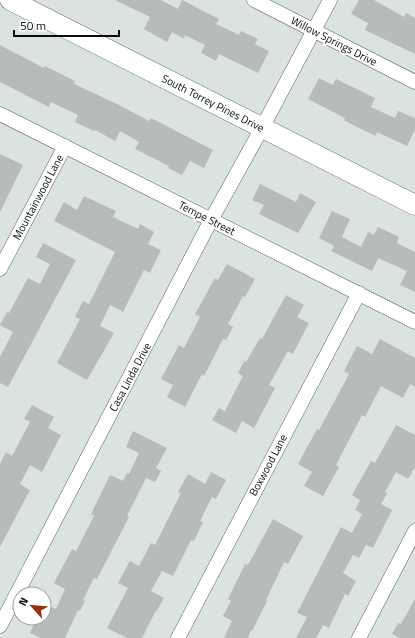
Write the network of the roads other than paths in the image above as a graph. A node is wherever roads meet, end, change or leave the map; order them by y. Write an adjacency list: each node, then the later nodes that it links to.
1 (10, 0): 7 (main road, South Torrey Pines Drive)
2 (254, 0): 4 (street, Willow Springs Drive)
3 (330, 0): 4 (street, Casa Linda Drive)
4 (314, 31): 5 (street, Willow Springs Drive); 7 (street, Casa Linda Drive)
5 (415, 82)
6 (0, 114): 8 (street, Tempe Street)
7 (262, 128): 9 (main road, South Torrey Pines Drive); 10 (street, Casa Linda Drive)
8 (64, 146): 10 (street, Tempe Street); 11 (street, Mountainwood Lane)
9 (415, 205)
10 (212, 220): 12 (street, Tempe Street); 15 (street, Casa Linda Drive)
11 (0, 269)
12 (359, 293): 13 (street, Tempe Street); 16 (street, Boxwood Lane)
13 (415, 322)
14 (415, 531): 17 (street)
15 (0, 626)
16 (178, 638)
17 (358, 638)

